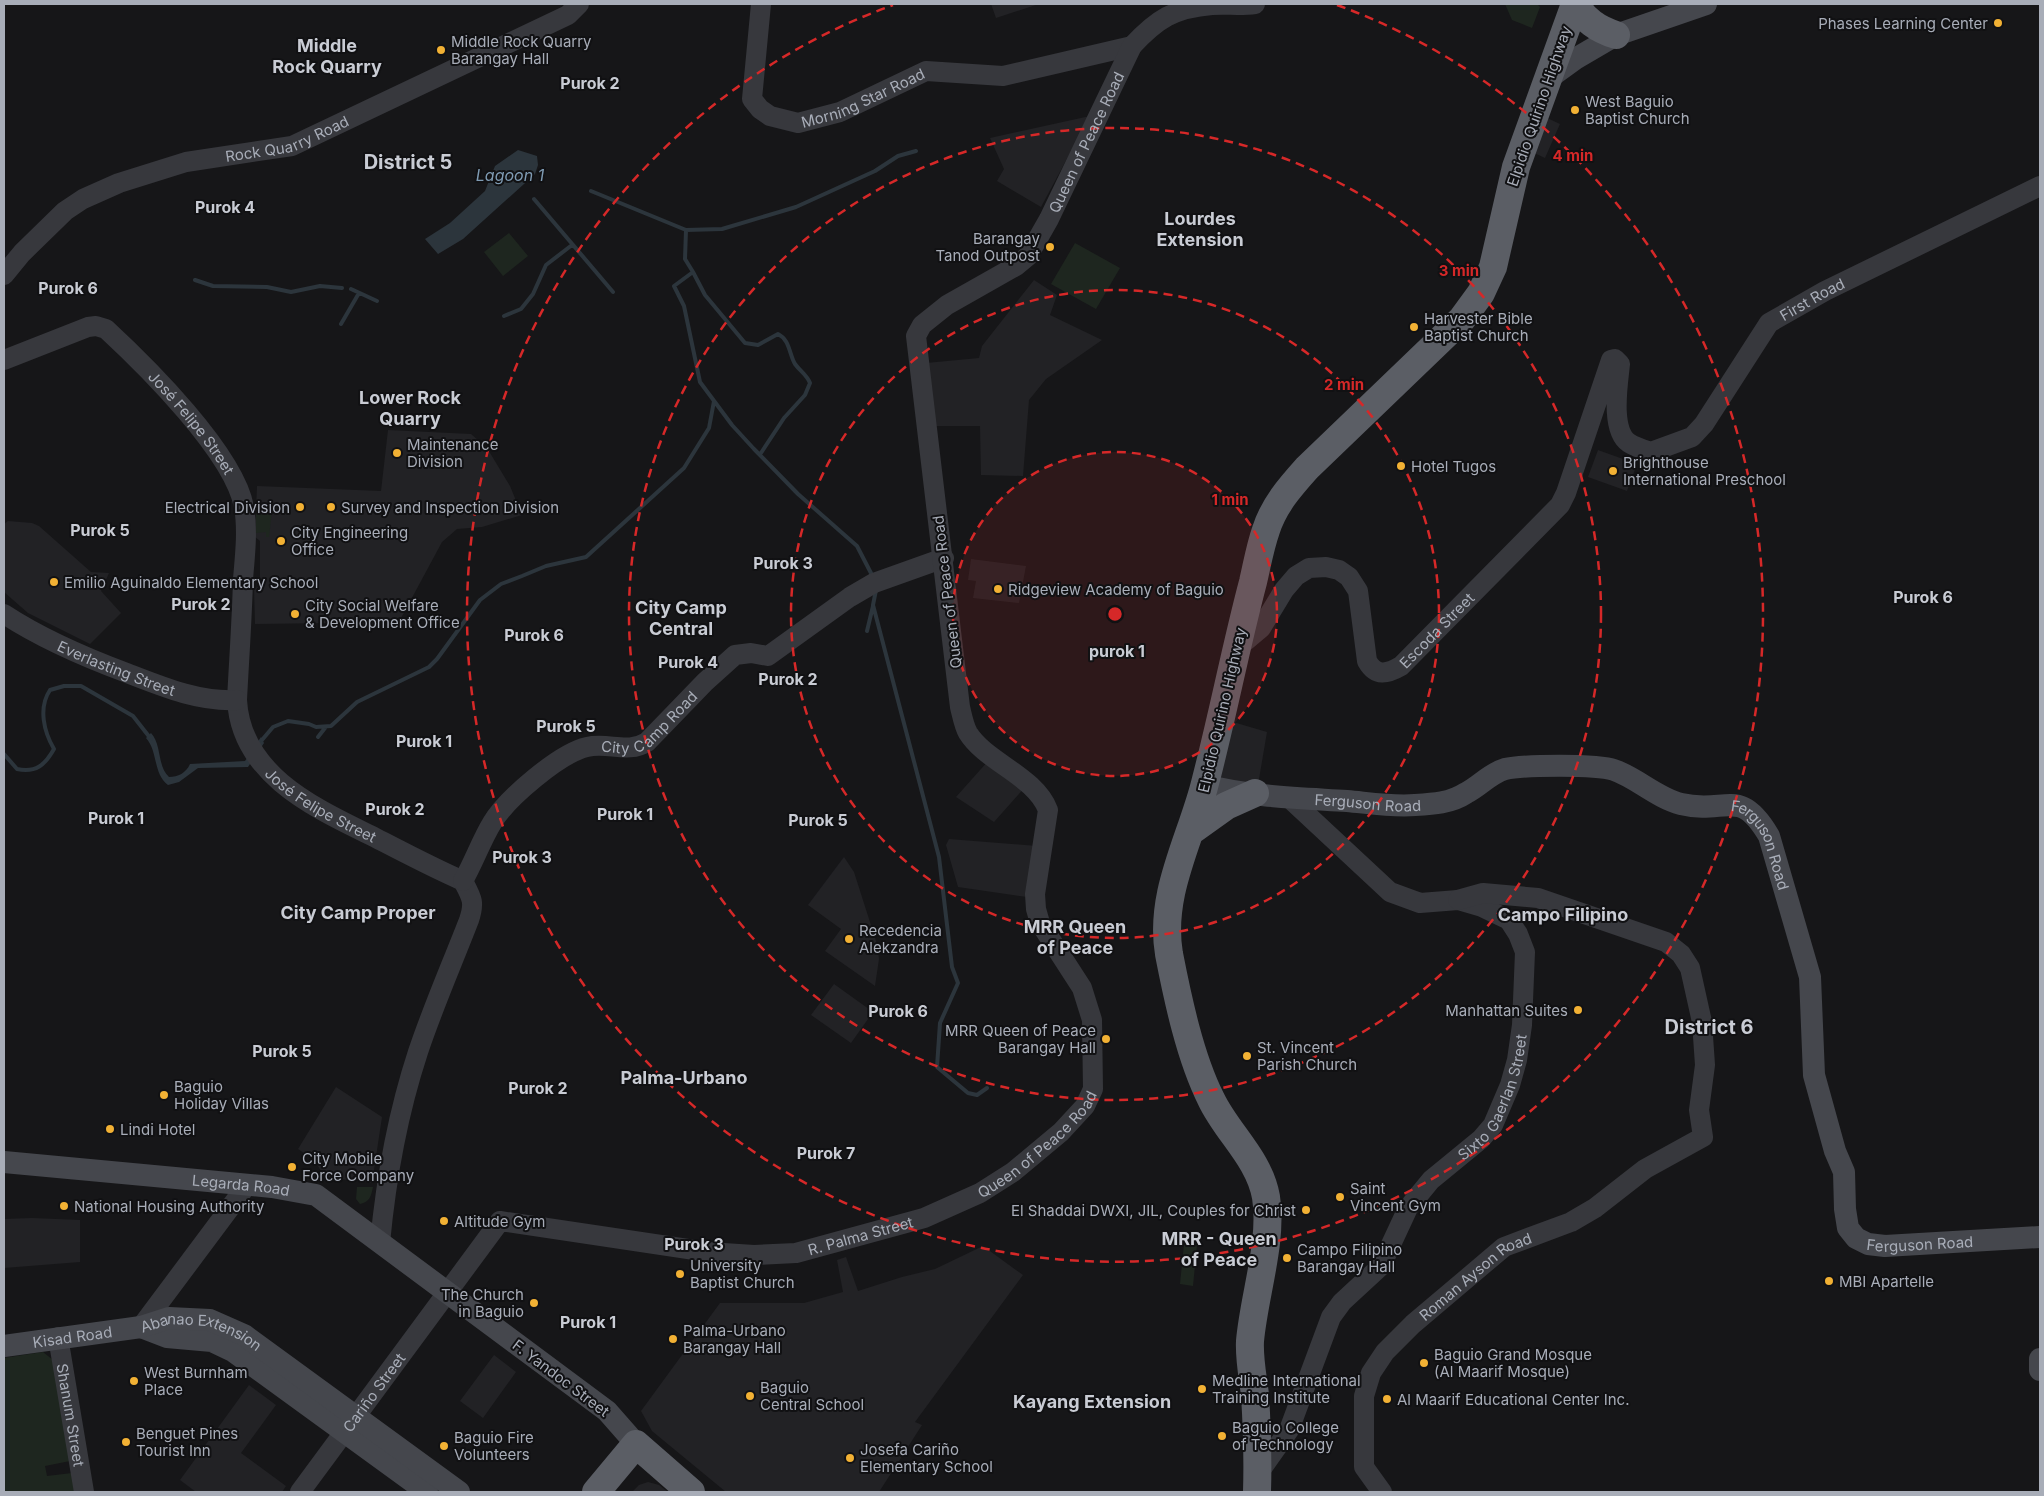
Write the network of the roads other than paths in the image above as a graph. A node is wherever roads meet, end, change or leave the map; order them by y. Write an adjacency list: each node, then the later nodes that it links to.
1 (579, 4): 10 (street, Rock Quarry Road)
2 (761, 4): 7 (street, Morning Star Road)
3 (1255, 4): 7 (street, Queen of Peace Road)
4 (1575, 4): 6 (highway); 8 (highway, Elpidio Quirino Highway)
5 (1706, 4): 6 (main road)
6 (1616, 35): 8 (main road)
7 (1132, 46): 13 (street, Queen of Peace Road)
8 (1546, 80): 15 (highway, Elpidio Quirino Highway)
9 (2040, 186): 11 (street, First Road)
10 (4, 275)
11 (1615, 359): 15 (street, Escoda Street)
12 (4, 360): 16 (street, José Felipe Street)
13 (944, 558): 21 (street, City Camp Road); 25 (street, Queen of Peace Road)
14 (4, 614): 16 (street, Everlasting Street)
15 (1236, 649): 17 (highway, Elpidio Quirino Highway)
16 (237, 700): 21 (street, José Felipe Street)
17 (1204, 785): 18 (main road, Ferguson Road); 20 (highway, Elpidio Quirino Highway)
18 (1255, 793): 19 (main road, Ferguson Road); 20 (highway)
19 (1288, 797): 22 (street, Sixto Gaerlan Street); 27 (main road, Ferguson Road)
20 (1191, 831): 37 (highway, Elpidio Quirino Highway)
21 (463, 881): 28 (street)
22 (1458, 900): 37 (street, Sixto Gaerlan Street); 44 (street, Roman Ayson Road)
23 (4, 1162): 24 (main road, Legarda Road)
24 (247, 1185): 28 (main road, Legarda Road); 30 (street)
25 (924, 1218): 26 (street, R. Palma Street)
26 (500, 1222): 29 (street, Cariño Street)
27 (2040, 1238)
28 (380, 1242): 29 (main road, Legarda Road)
29 (446, 1292): 35 (street, Cariño Street); 36 (main road, F. Yandoc Street)
30 (142, 1327): 31 (main road, Kisad Road); 35 (main road, Abanao Extension)
31 (58, 1337): 32 (main road, Kisad Road); 39 (street, Shanum Street)
32 (4, 1346)
33 (2040, 1359): 34 (main road)
34 (2040, 1370)
35 (350, 1424): 38 (main road, Abanao Extension); 40 (street, Cariño Street); 41 (main road, Abanao Extension)
36 (636, 1444): 42 (highway); 43 (highway, F. Yandoc Street)
37 (1257, 1483)
38 (454, 1491)
39 (84, 1492)
40 (300, 1492)
41 (427, 1492)
42 (596, 1492)
43 (691, 1492)
44 (1382, 1492)

